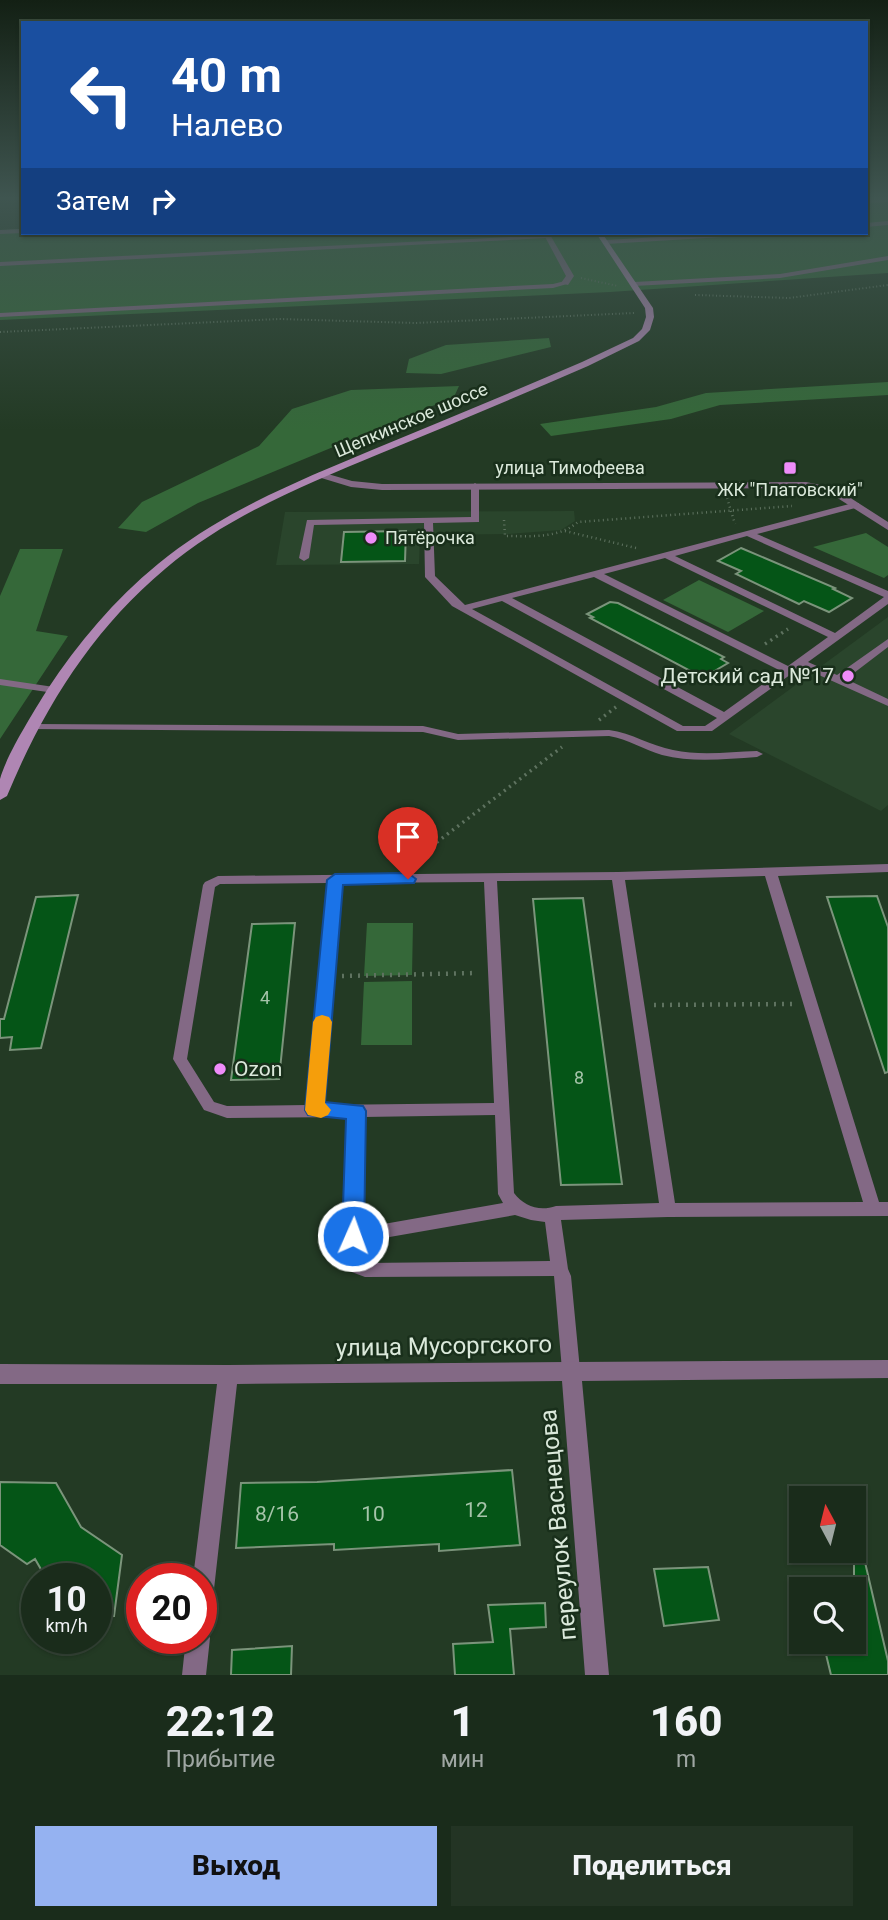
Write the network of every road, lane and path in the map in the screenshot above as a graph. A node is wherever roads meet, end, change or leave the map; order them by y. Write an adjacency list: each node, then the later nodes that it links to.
1 (566, 274): 4 (street)
2 (628, 274): 6 (main road)
3 (791, 274): 6 (lane)
4 (568, 279): 6 (path); 9 (lane)
5 (888, 285): 7 (path)
6 (637, 287): 8 (main road)
7 (689, 295)
8 (650, 313): 10 (path); 11 (main road, Щепкинское шоссе)
9 (0, 315)
10 (0, 332)
11 (321, 475): 13 (street, улица Тимофеева); 36 (main road, Щепкинское шоссе)
12 (723, 485): 13 (street, улица Тимофеева); 14 (street, улица Тимофеева); 16 (path)
13 (475, 486): 17 (lane)
14 (856, 505): 19 (street); 21 (lane)
15 (797, 506): 16 (path)
16 (731, 512): 20 (path); 21 (path)
17 (428, 520): 23 (lane); 27 (lane)
18 (504, 520): 20 (path)
19 (888, 527)
20 (563, 531): 22 (path)
21 (744, 535): 22 (lane); 25 (lane)
22 (666, 555): 24 (lane); 28 (lane)
23 (304, 558)
24 (596, 574): 26 (lane); 31 (lane)
25 (888, 597): 29 (lane)
26 (504, 598): 27 (lane); 39 (lane)
27 (460, 606): 37 (lane)
28 (802, 620): 29 (lane); 31 (path)
29 (836, 636): 32 (lane)
30 (888, 642): 34 (lane)
31 (751, 652): 33 (lane)
32 (800, 662): 33 (lane); 34 (lane)
33 (789, 671): 39 (lane)
34 (838, 680): 38 (lane)
35 (0, 682): 36 (lane)
36 (54, 690): 40 (main road, Щепкинское шоссе)
37 (627, 699): 39 (lane); 41 (path)
38 (888, 703)
39 (724, 717)
40 (34, 727): 41 (lane); 43 (main road, Щепкинское шоссе)
41 (580, 734): 42 (lane); 49 (path)
42 (757, 754)
43 (4, 777): 44 (main road, Щепкинское шоссе)
44 (0, 796)
45 (888, 868): 46 (lane)
46 (770, 870): 47 (lane); 53 (lane)
47 (618, 876): 48 (lane); 54 (lane)
48 (490, 877): 49 (lane); 51 (lane)
49 (388, 879): 50 (lane)
50 (335, 880): 52 (lane); 55 (lane)
51 (493, 973): 52 (path); 56 (lane)
52 (326, 976): 55 (lane)
53 (810, 1004): 54 (path); 59 (lane)
54 (638, 1005): 60 (lane)
55 (315, 1110): 57 (lane)
56 (501, 1110): 57 (lane); 58 (lane)
57 (356, 1111): 62 (lane)
58 (514, 1208): 62 (lane); 63 (lane)
59 (880, 1209): 60 (lane)
60 (668, 1210): 61 (lane)
61 (556, 1213)
62 (353, 1236): 63 (lane)
63 (560, 1270): 65 (lane)
64 (888, 1369): 65 (street, улица Мусоргского)
65 (571, 1370): 67 (street, улица Мусоргского); 71 (street, переулок Васнецова)
66 (0, 1374): 67 (street, улица Мусоргского)
67 (228, 1375): 68 (street)
68 (206, 1563)
69 (196, 1654): 70 (street)
70 (194, 1675)
71 (597, 1675)

